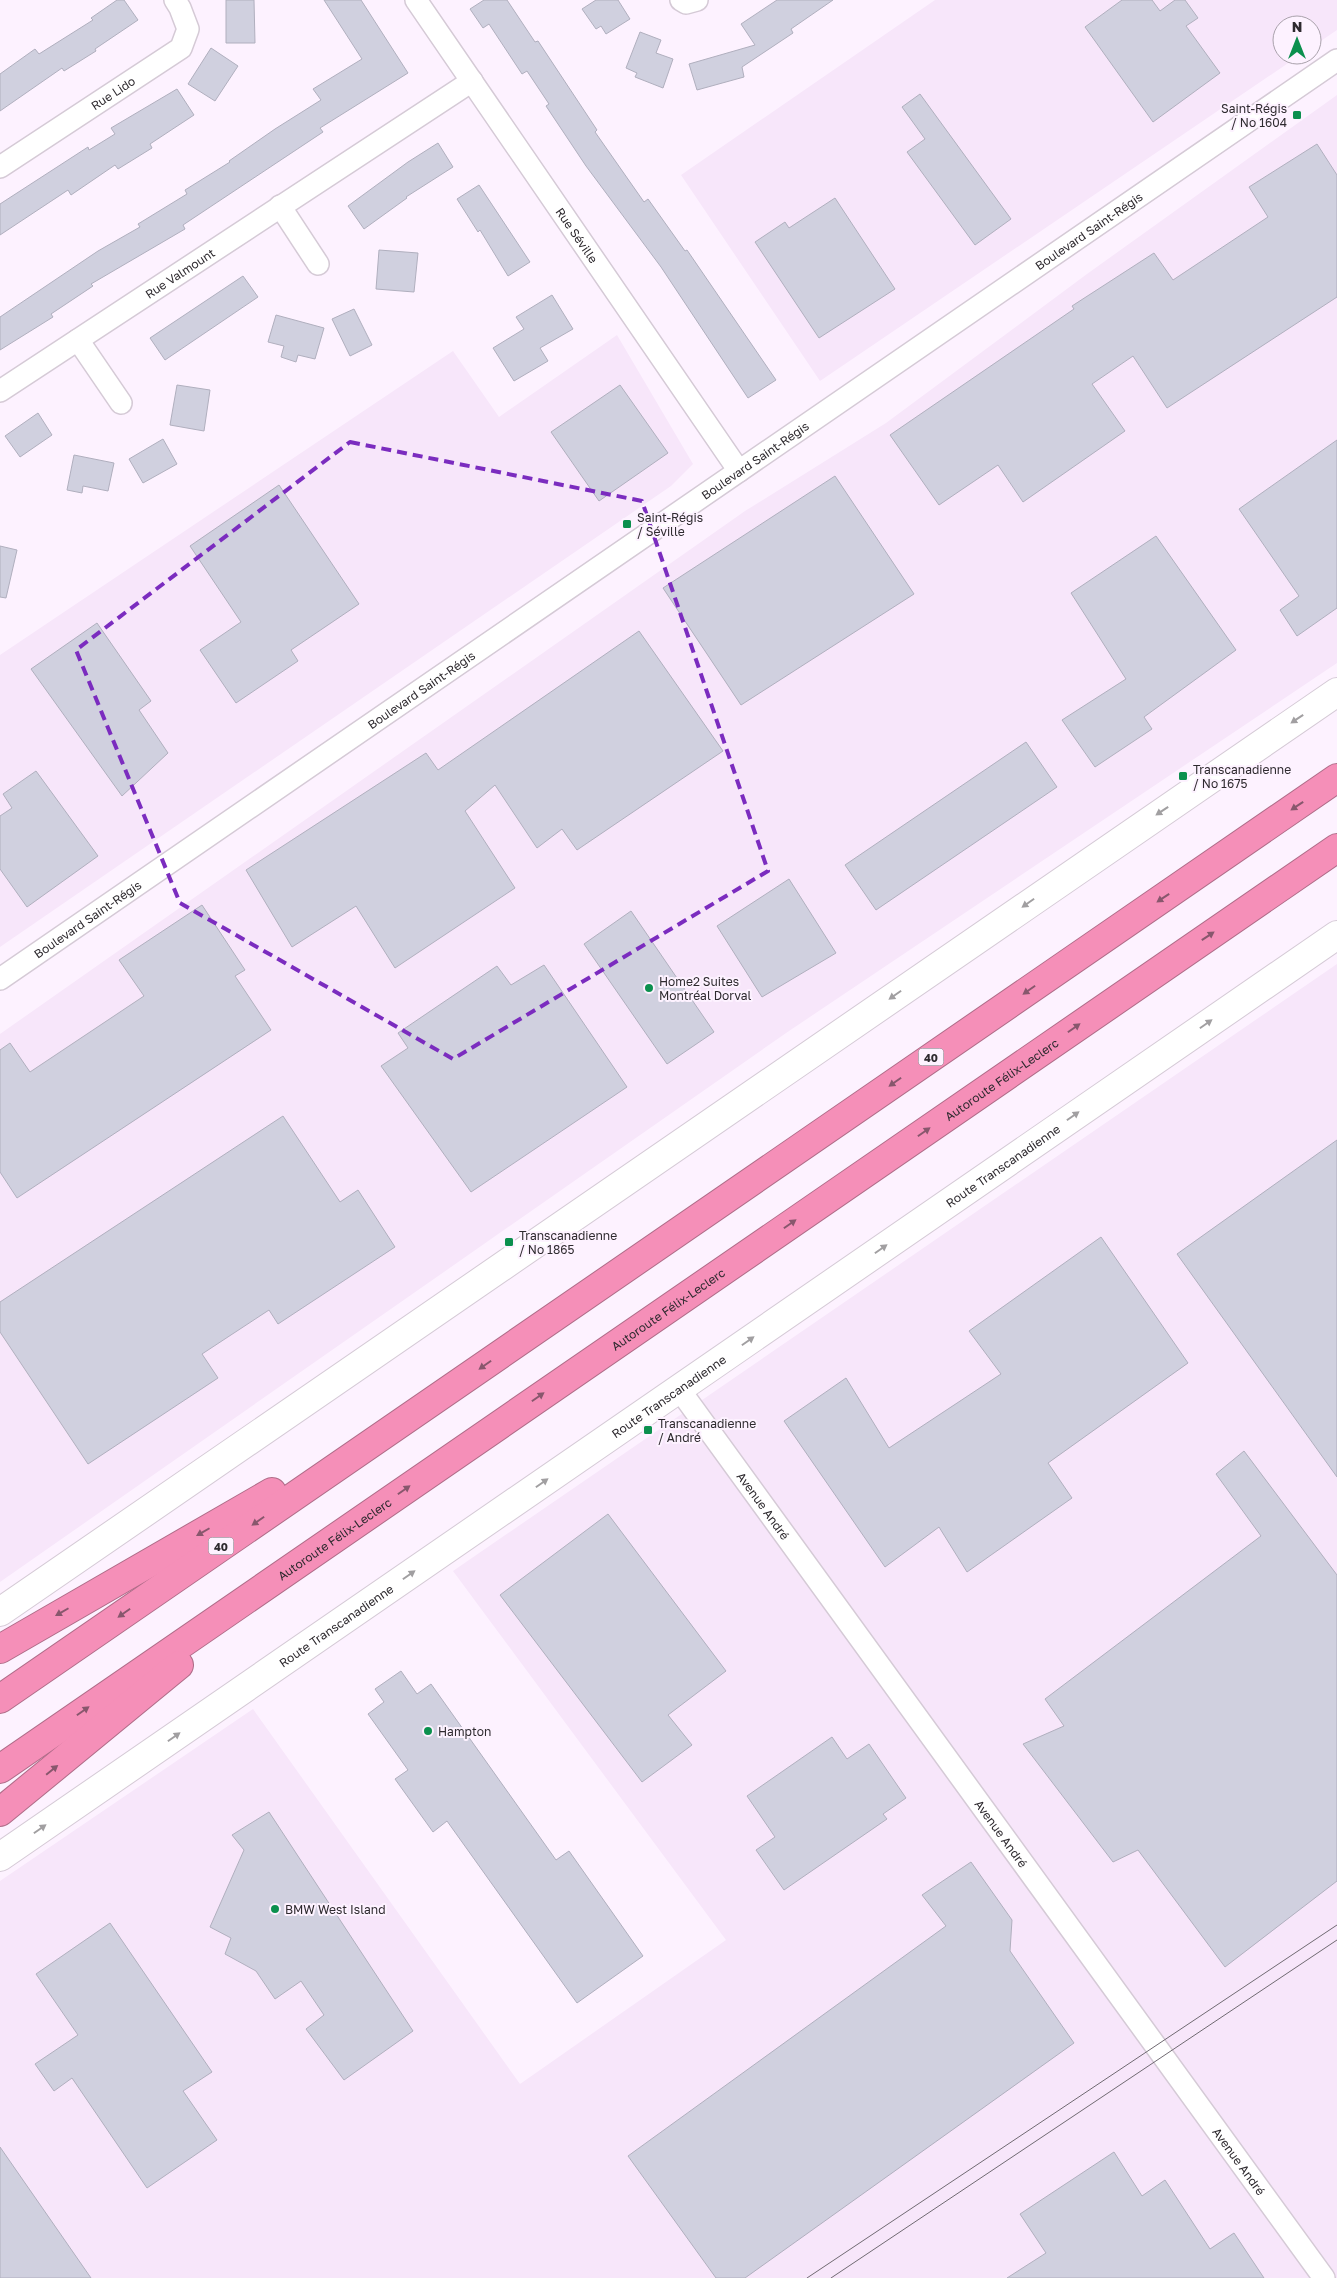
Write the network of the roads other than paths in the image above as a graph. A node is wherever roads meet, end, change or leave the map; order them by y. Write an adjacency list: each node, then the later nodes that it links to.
1 (175, 0): 7 (street, Rue Lido)
2 (416, 0): 6 (street, Rue Séville)
3 (681, 0): 4 (street)
4 (697, 0)
5 (1337, 60): 13 (street, Boulevard Saint-Régis)
6 (472, 81): 8 (street, Rue Valmount); 13 (street, Rue Séville)
7 (0, 167)
8 (280, 206): 9 (street); 10 (street, Rue Valmount)
9 (318, 264)
10 (78, 340): 11 (street, Rue Valmount); 12 (street)
11 (0, 391)
12 (121, 402)
13 (739, 471): 18 (street, Boulevard Saint-Régis)
14 (1337, 692): 22 (main road, one-way to 22)
15 (1337, 778): 20 (highway, 40, one-way to 20)
16 (1337, 848): 21 (highway, Autoroute Félix-Leclerc, one-way to 16)
17 (1337, 935): 19 (main road, Route Transcanadienne, one-way to 17)
18 (0, 979)
19 (679, 1388): 27 (main road, Route Transcanadienne, one-way to 19); 28 (street, Avenue André)
20 (442, 1394): 23 (highway, one-way to 23); 24 (highway, 40, one-way to 24)
21 (335, 1537): 25 (highway, Autoroute Félix-Leclerc, one-way to 21); 26 (highway, one-way to 21)
22 (0, 1612)
23 (0, 1649)
24 (0, 1699)
25 (0, 1769)
26 (0, 1812)
27 (0, 1857)
28 (1324, 2278)

